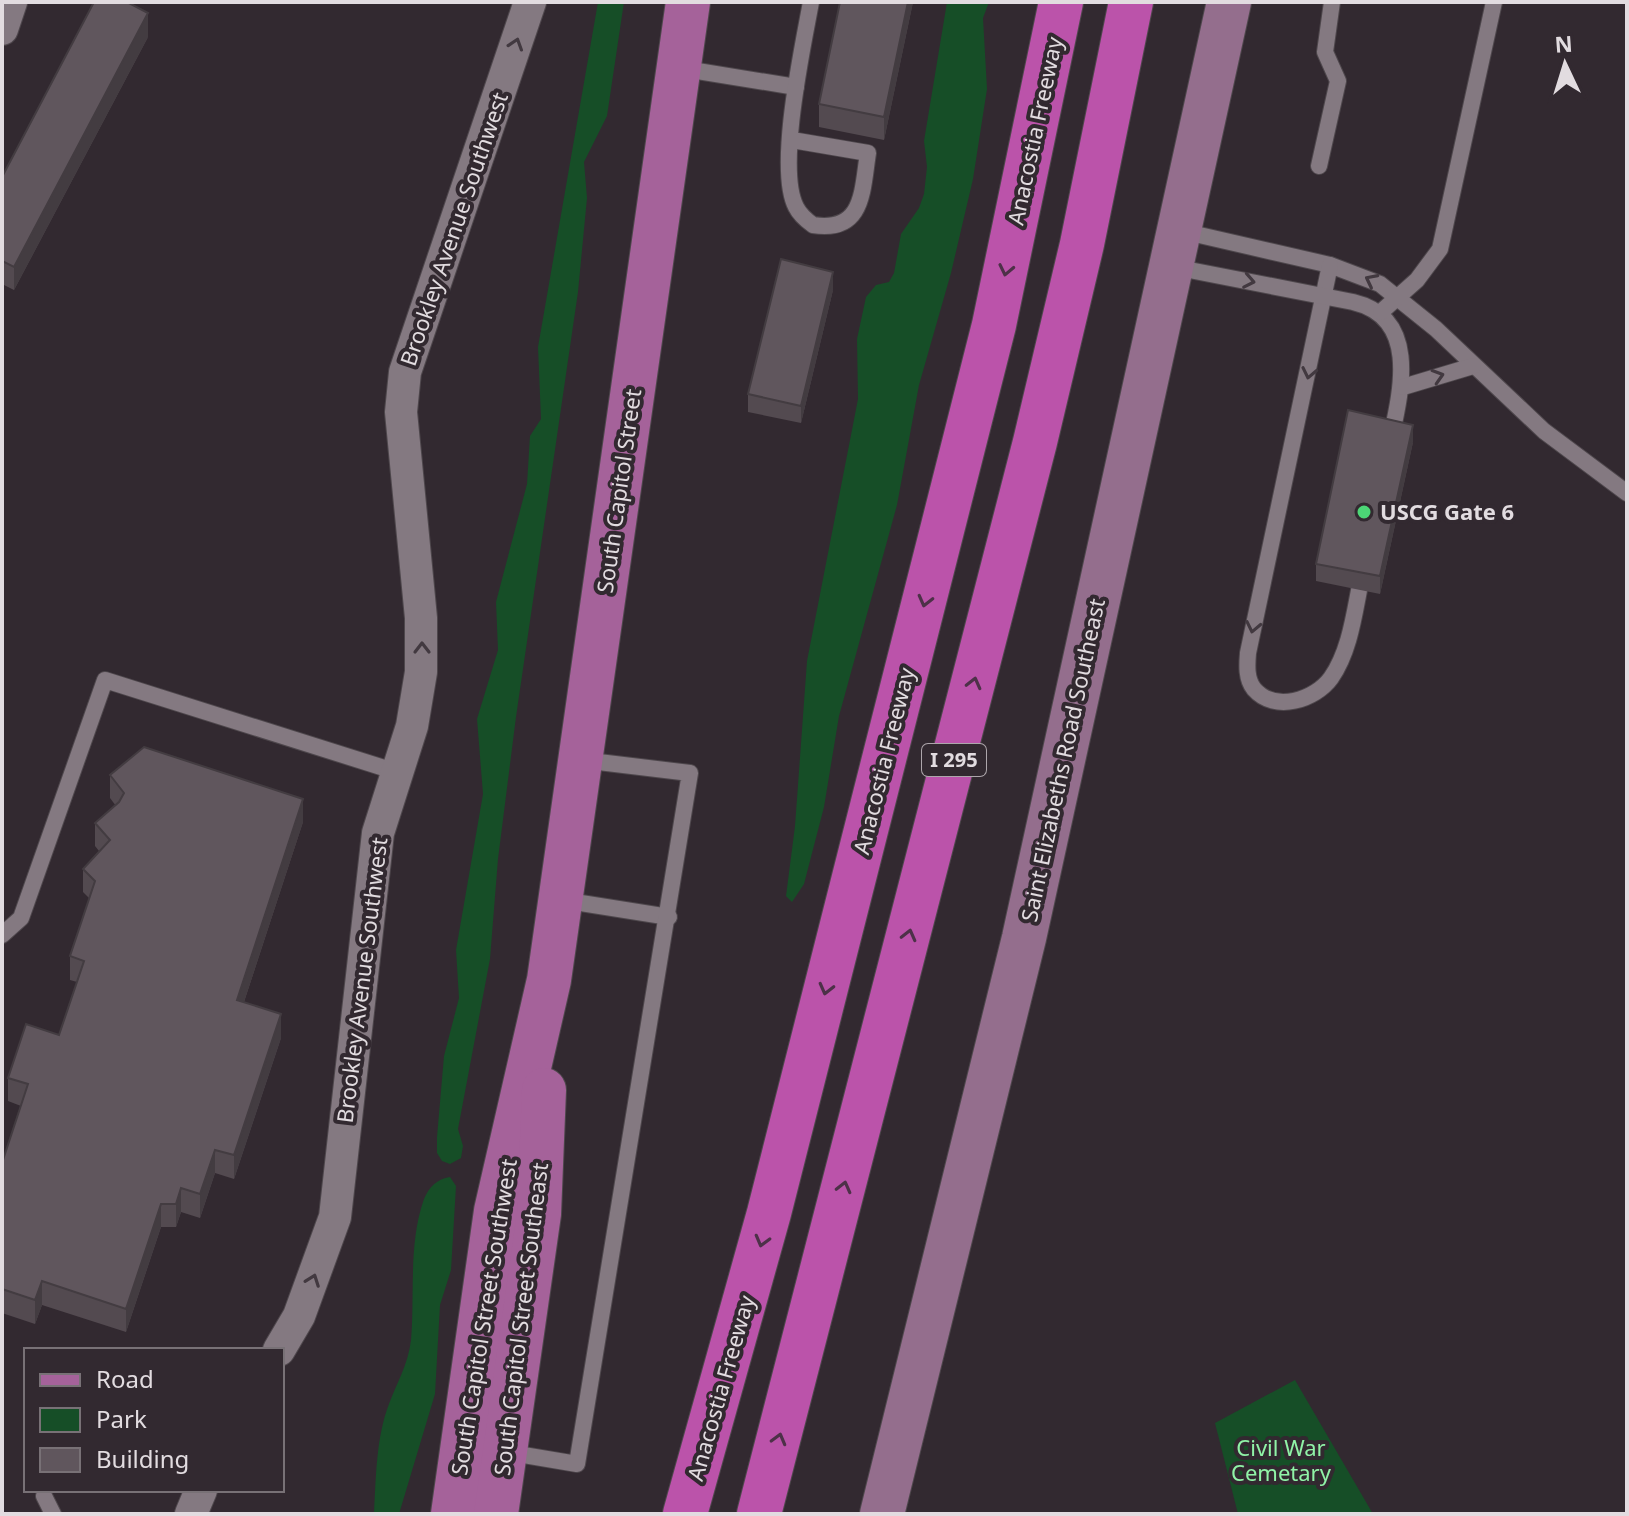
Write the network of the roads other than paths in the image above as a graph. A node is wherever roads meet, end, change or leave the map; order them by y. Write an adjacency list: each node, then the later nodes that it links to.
1 (11, 2): 10 (street)
2 (530, 2): 26 (street, Brookley Avenue Southwest, one-way to 2)
3 (688, 2): 11 (main road, South Capitol Street)
4 (811, 2): 12 (lane)
5 (1061, 2): 39 (highway, Anacostia Freeway / I 295, one-way to 39)
6 (1131, 2): 40 (highway, I 295, one-way to 6)
7 (1229, 2): 15 (main road, Saint Elizabeths Road Southeast)
8 (1332, 2): 14 (lane)
9 (1494, 2): 18 (lane)
10 (2, 29)
11 (677, 68): 12 (lane); 25 (main road, South Capitol Street)
12 (796, 87): 13 (lane)
13 (792, 140): 13 (lane)
14 (1319, 166)
15 (1176, 249): 16 (lane); 17 (lane, one-way to 17); 41 (main road, Saint Elizabeths Road Southeast)
16 (1330, 265): 17 (lane); 18 (lane, one-way to 16)
17 (1326, 296): 19 (lane); 24 (lane, one-way to 24)
18 (1398, 296): 19 (lane); 20 (lane)
19 (1381, 312): 21 (lane)
20 (1473, 366): 21 (lane, one-way to 20); 23 (lane)
21 (1403, 387): 22 (lane)
22 (1386, 464)
23 (1627, 493)
24 (1366, 556)
25 (581, 760): 27 (main road, South Capitol Street); 28 (lane)
26 (397, 772): 29 (lane); 31 (street, Brookley Avenue Southwest, one-way to 26)
27 (561, 900): 28 (lane); 30 (main road, South Capitol Street)
28 (669, 917): 32 (lane)
29 (2, 935)
30 (549, 980): 32 (main road, South Capitol Street Southeast); 37 (main road, South Capitol Street Southwest)
31 (280, 1348)
32 (505, 1451): 38 (main road, South Capitol Street Southeast)
33 (200, 1492): 36 (street)
34 (44, 1496): 35 (lane)
35 (53, 1514)
36 (191, 1514)
37 (453, 1514)
38 (496, 1514)
39 (685, 1514)
40 (759, 1514)
41 (882, 1514)

